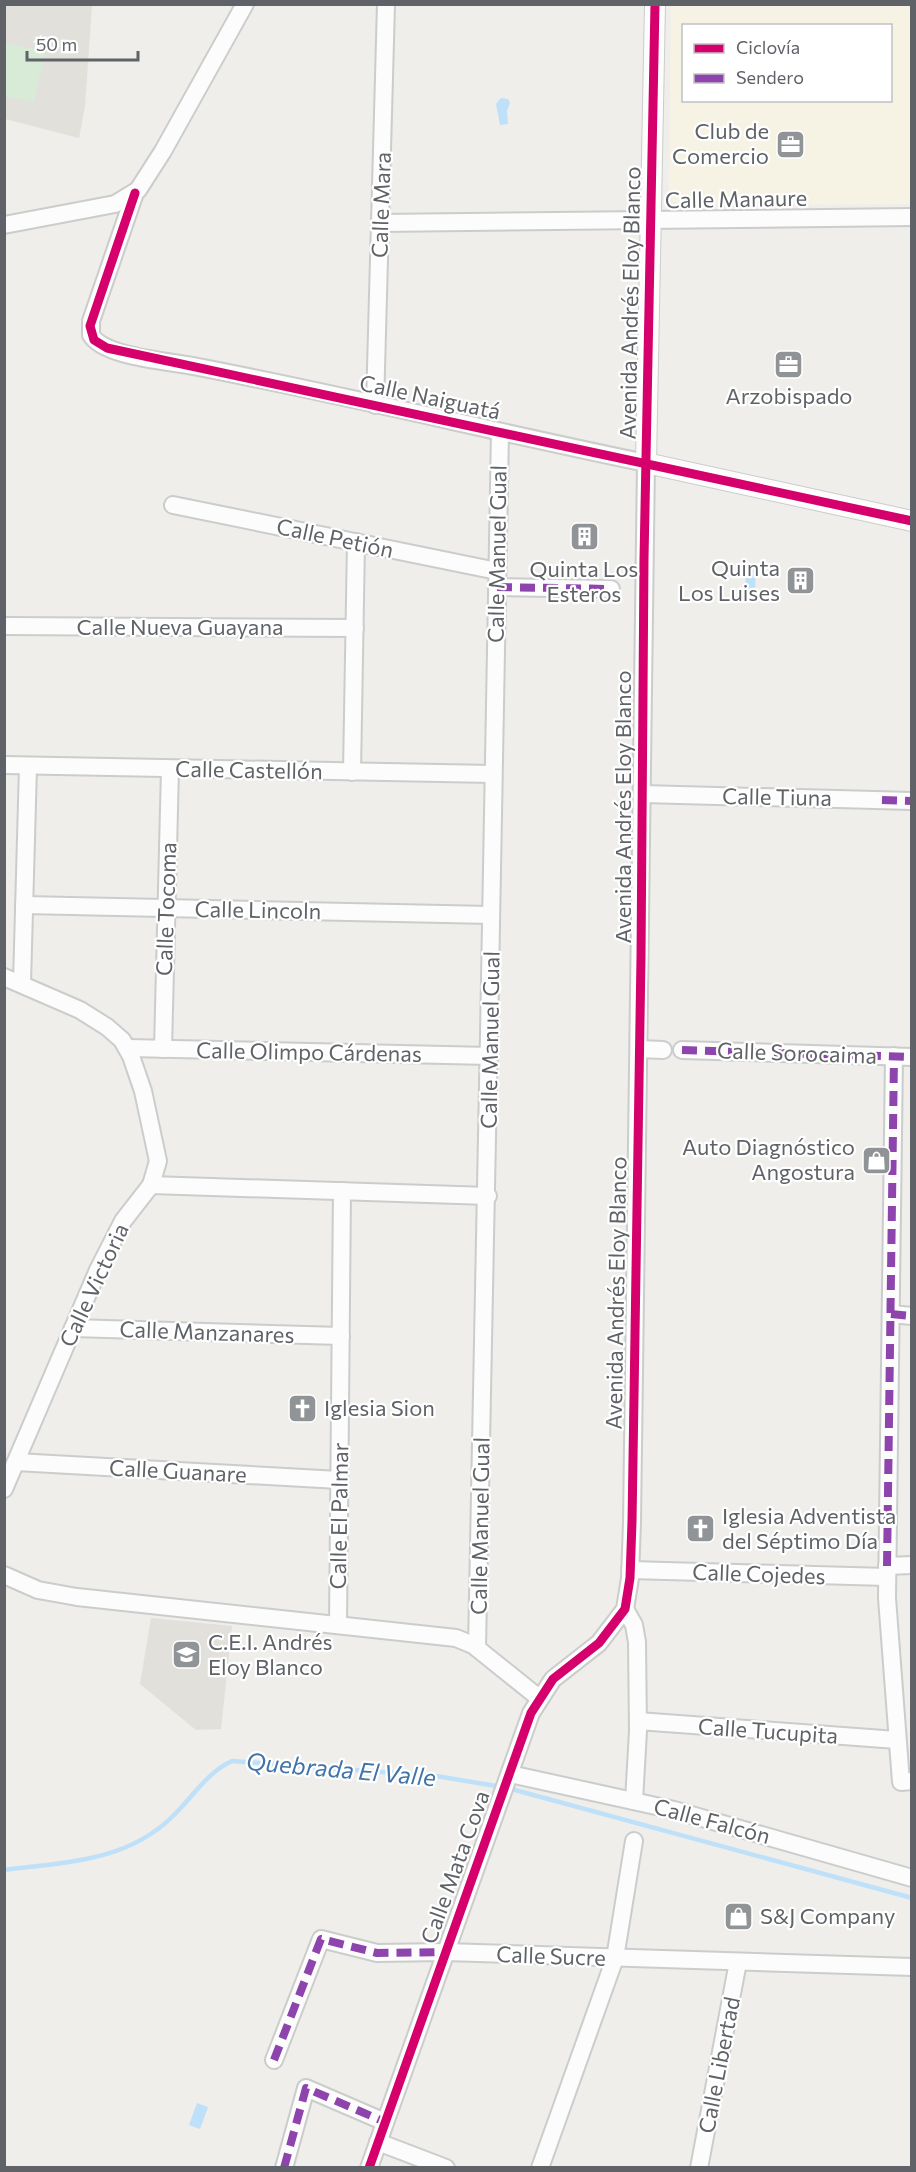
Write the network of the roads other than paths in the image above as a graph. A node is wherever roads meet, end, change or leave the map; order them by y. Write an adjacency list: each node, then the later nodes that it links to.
1 (244, 4): 4 (street)
2 (386, 4): 7 (street, Calle Mara)
3 (654, 4): 6 (street, Avenida Andrés Eloy Blanco)
4 (135, 193): 8 (street); 9 (street, Calle Naiguatá)
5 (912, 217): 6 (street, Calle Manaure)
6 (651, 220): 7 (street, Calle Manaure); 11 (street, Avenida Andrés Eloy Blanco)
7 (380, 223): 9 (street, Calle Mara)
8 (4, 225)
9 (375, 405): 10 (street, Calle Naiguatá)
10 (500, 432): 11 (street, Calle Naiguatá); 15 (street, Calle Manuel Gual)
11 (646, 463): 13 (street, Calle Naiguatá); 24 (street, Avenida Andrés Eloy Blanco)
12 (172, 505): 14 (street, Calle Petión)
13 (912, 521)
14 (356, 542): 15 (street, Calle Petión); 18 (street)
15 (497, 579): 16 (street, Calle Petión); 23 (street, Calle Manuel Gual)
16 (611, 589)
17 (4, 626): 18 (street, Calle Nueva Guayana)
18 (355, 628): 22 (street)
19 (4, 765): 20 (street, Calle Castellón)
20 (28, 766): 21 (street, Calle Castellón); 26 (street)
21 (170, 769): 22 (street, Calle Castellón); 27 (street, Calle Tocoma)
22 (352, 772): 23 (street, Calle Castellón)
23 (493, 774): 28 (street, Calle Manuel Gual)
24 (642, 794): 25 (street, Calle Tiuna); 33 (street, Avenida Andrés Eloy Blanco)
25 (912, 801)
26 (24, 905): 27 (street, Calle Lincoln); 30 (street)
27 (166, 908): 28 (street, Calle Lincoln); 32 (street, Calle Tocoma)
28 (491, 915): 36 (street, Calle Manuel Gual)
29 (4, 977): 30 (street, Calle Victoria)
30 (22, 983): 31 (street, Calle Victoria)
31 (128, 1048): 32 (street, Calle Olimpo Cárdenas); 39 (street, Calle Victoria)
32 (163, 1049): 36 (street, Calle Olimpo Cárdenas)
33 (639, 1049): 34 (street); 50 (street, Avenida Andrés Eloy Blanco)
34 (663, 1050)
35 (682, 1050): 37 (street, Calle Sorocaima)
36 (490, 1056): 41 (street, Calle Manuel Gual)
37 (894, 1056): 38 (street, Calle Sorocaima); 42 (street)
38 (912, 1057)
39 (151, 1185): 40 (street); 44 (street, Calle Victoria)
40 (342, 1191): 41 (street); 45 (street, Calle El Palmar)
41 (488, 1196): 55 (street, Calle Manuel Gual)
42 (891, 1314): 43 (street); 51 (street)
43 (912, 1316)
44 (73, 1328): 45 (street, Calle Manzanares); 46 (street, Calle Victoria)
45 (341, 1336): 47 (street, Calle El Palmar)
46 (12, 1465): 47 (street, Calle Guanare); 48 (street, Calle Victoria)
47 (339, 1480): 54 (street, Calle El Palmar)
48 (4, 1489)
49 (912, 1565): 51 (street, Calle Cojedes)
50 (630, 1570): 51 (street, Calle Cojedes); 53 (street, Avenida Andrés Eloy Blanco)
51 (887, 1571): 58 (street)
52 (4, 1575): 54 (street)
53 (625, 1609): 56 (street, Calle Mata Cova); 57 (street)
54 (338, 1625): 55 (street)
55 (477, 1648): 56 (street)
56 (539, 1698): 59 (street, Calle Mata Cova)
57 (638, 1721): 58 (street, Calle Tucupita); 61 (street)
58 (897, 1740): 60 (street)
59 (510, 1774): 61 (street, Calle Falcón); 64 (street, Calle Mata Cova)
60 (906, 1781)
61 (634, 1801): 63 (street, Calle Falcón)
62 (634, 1841): 65 (street)
63 (912, 1878)
64 (445, 1952): 65 (street, Calle Sucre); 68 (street, Calle Sucre); 69 (street, Calle Mata Cova)
65 (615, 1958): 66 (street, Calle Sucre); 74 (street)
66 (738, 1962): 67 (street, Calle Sucre); 75 (street, Calle Libertad)
67 (912, 1967)
68 (274, 2060)
69 (385, 2122): 70 (street, Calle Mata Cova); 71 (street)
70 (378, 2142): 72 (street, Calle Mata Cova); 73 (street)
71 (284, 2168)
72 (369, 2168)
73 (446, 2168)
74 (540, 2168)
75 (699, 2168)

